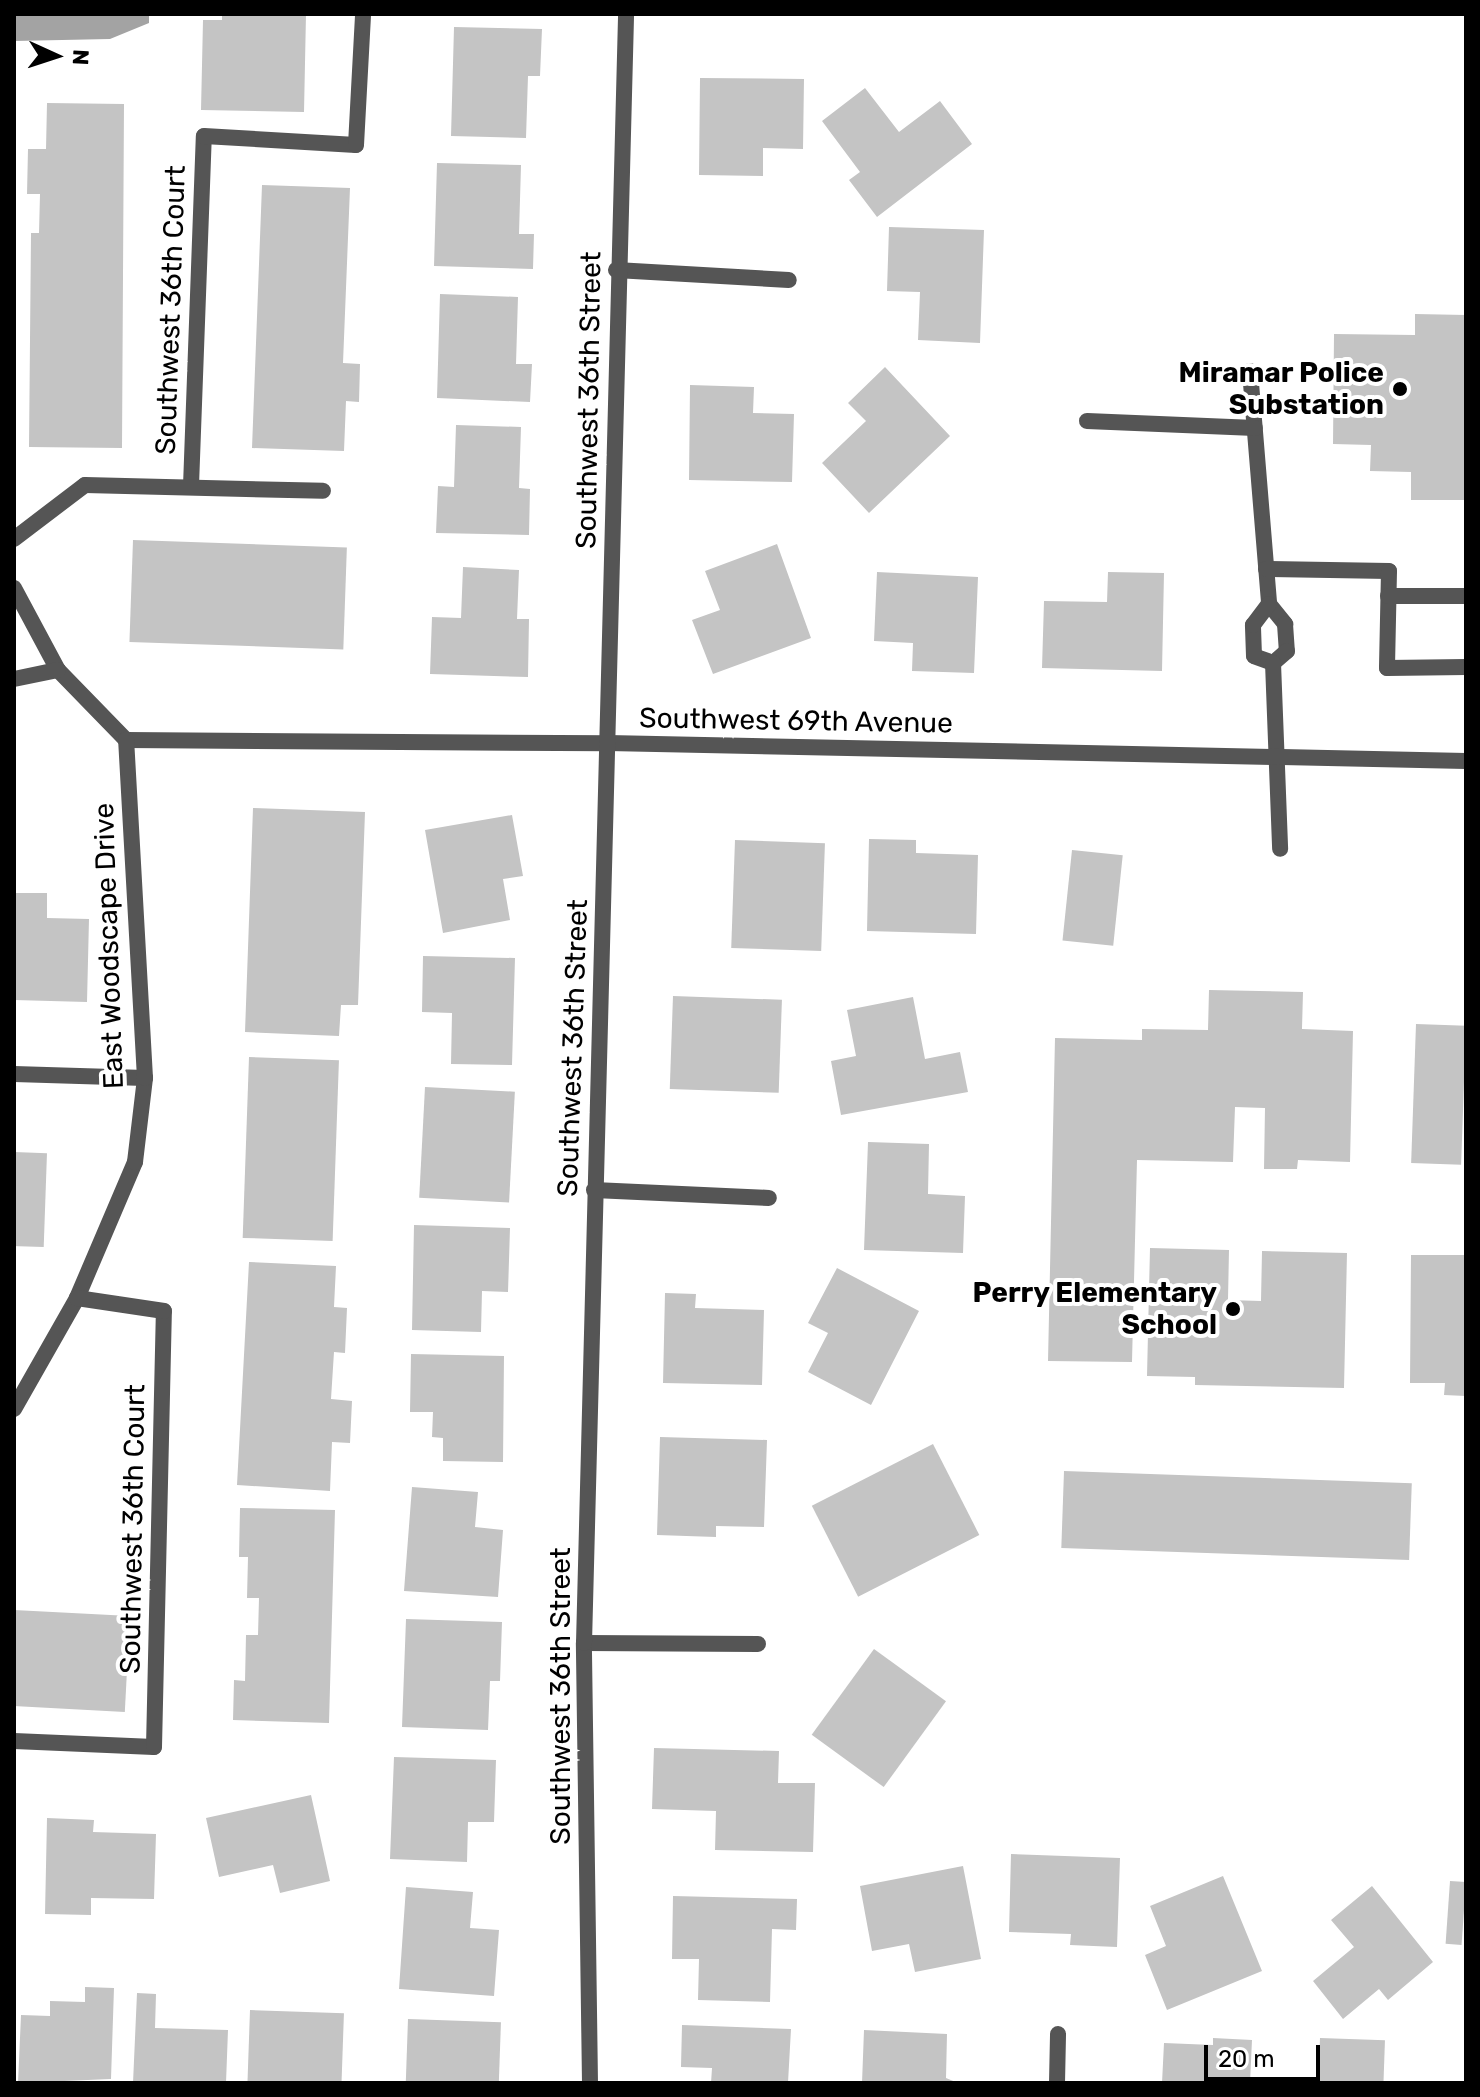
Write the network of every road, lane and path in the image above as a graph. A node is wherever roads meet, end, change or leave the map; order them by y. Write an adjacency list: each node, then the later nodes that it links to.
1 (363, 14): 8 (street, Southwest 36th Court)
2 (626, 14): 3 (street, Southwest 36th Street)
3 (616, 270): 4 (street); 21 (street, Southwest 36th Street)
4 (789, 280)
5 (1250, 371): 7 (street)
6 (1087, 421): 7 (street)
7 (1255, 428): 11 (street)
8 (191, 486): 9 (street); 10 (street)
9 (323, 491)
10 (14, 539)
11 (1266, 569): 13 (street); 15 (street)
12 (14, 588): 18 (street)
13 (1388, 596): 14 (street); 17 (street)
14 (1466, 596)
15 (1269, 604): 16 (street); 16 (street)
16 (1273, 663): 22 (street)
17 (1466, 667)
18 (58, 670): 19 (street); 20 (street)
19 (14, 679)
20 (126, 740): 21 (street, Southwest 69th Avenue); 26 (street, East Woodscape Drive)
21 (608, 743): 22 (street, Southwest 69th Avenue); 27 (street, Southwest 36th Street)
22 (1279, 758): 23 (street, Southwest 69th Avenue); 24 (street)
23 (1466, 761)
24 (1280, 849)
25 (14, 1074): 26 (street)
26 (145, 1078): 29 (street, East Woodscape Drive)
27 (594, 1190): 28 (street); 31 (street, Southwest 36th Street)
28 (769, 1198)
29 (77, 1298): 30 (street, East Woodscape Drive); 33 (street, Southwest 36th Court)
30 (14, 1409)
31 (584, 1643): 32 (street); 35 (street, Southwest 36th Street)
32 (758, 1644)
33 (14, 1741)
34 (1058, 2034): 36 (street)
35 (590, 2083)
36 (1057, 2083)

